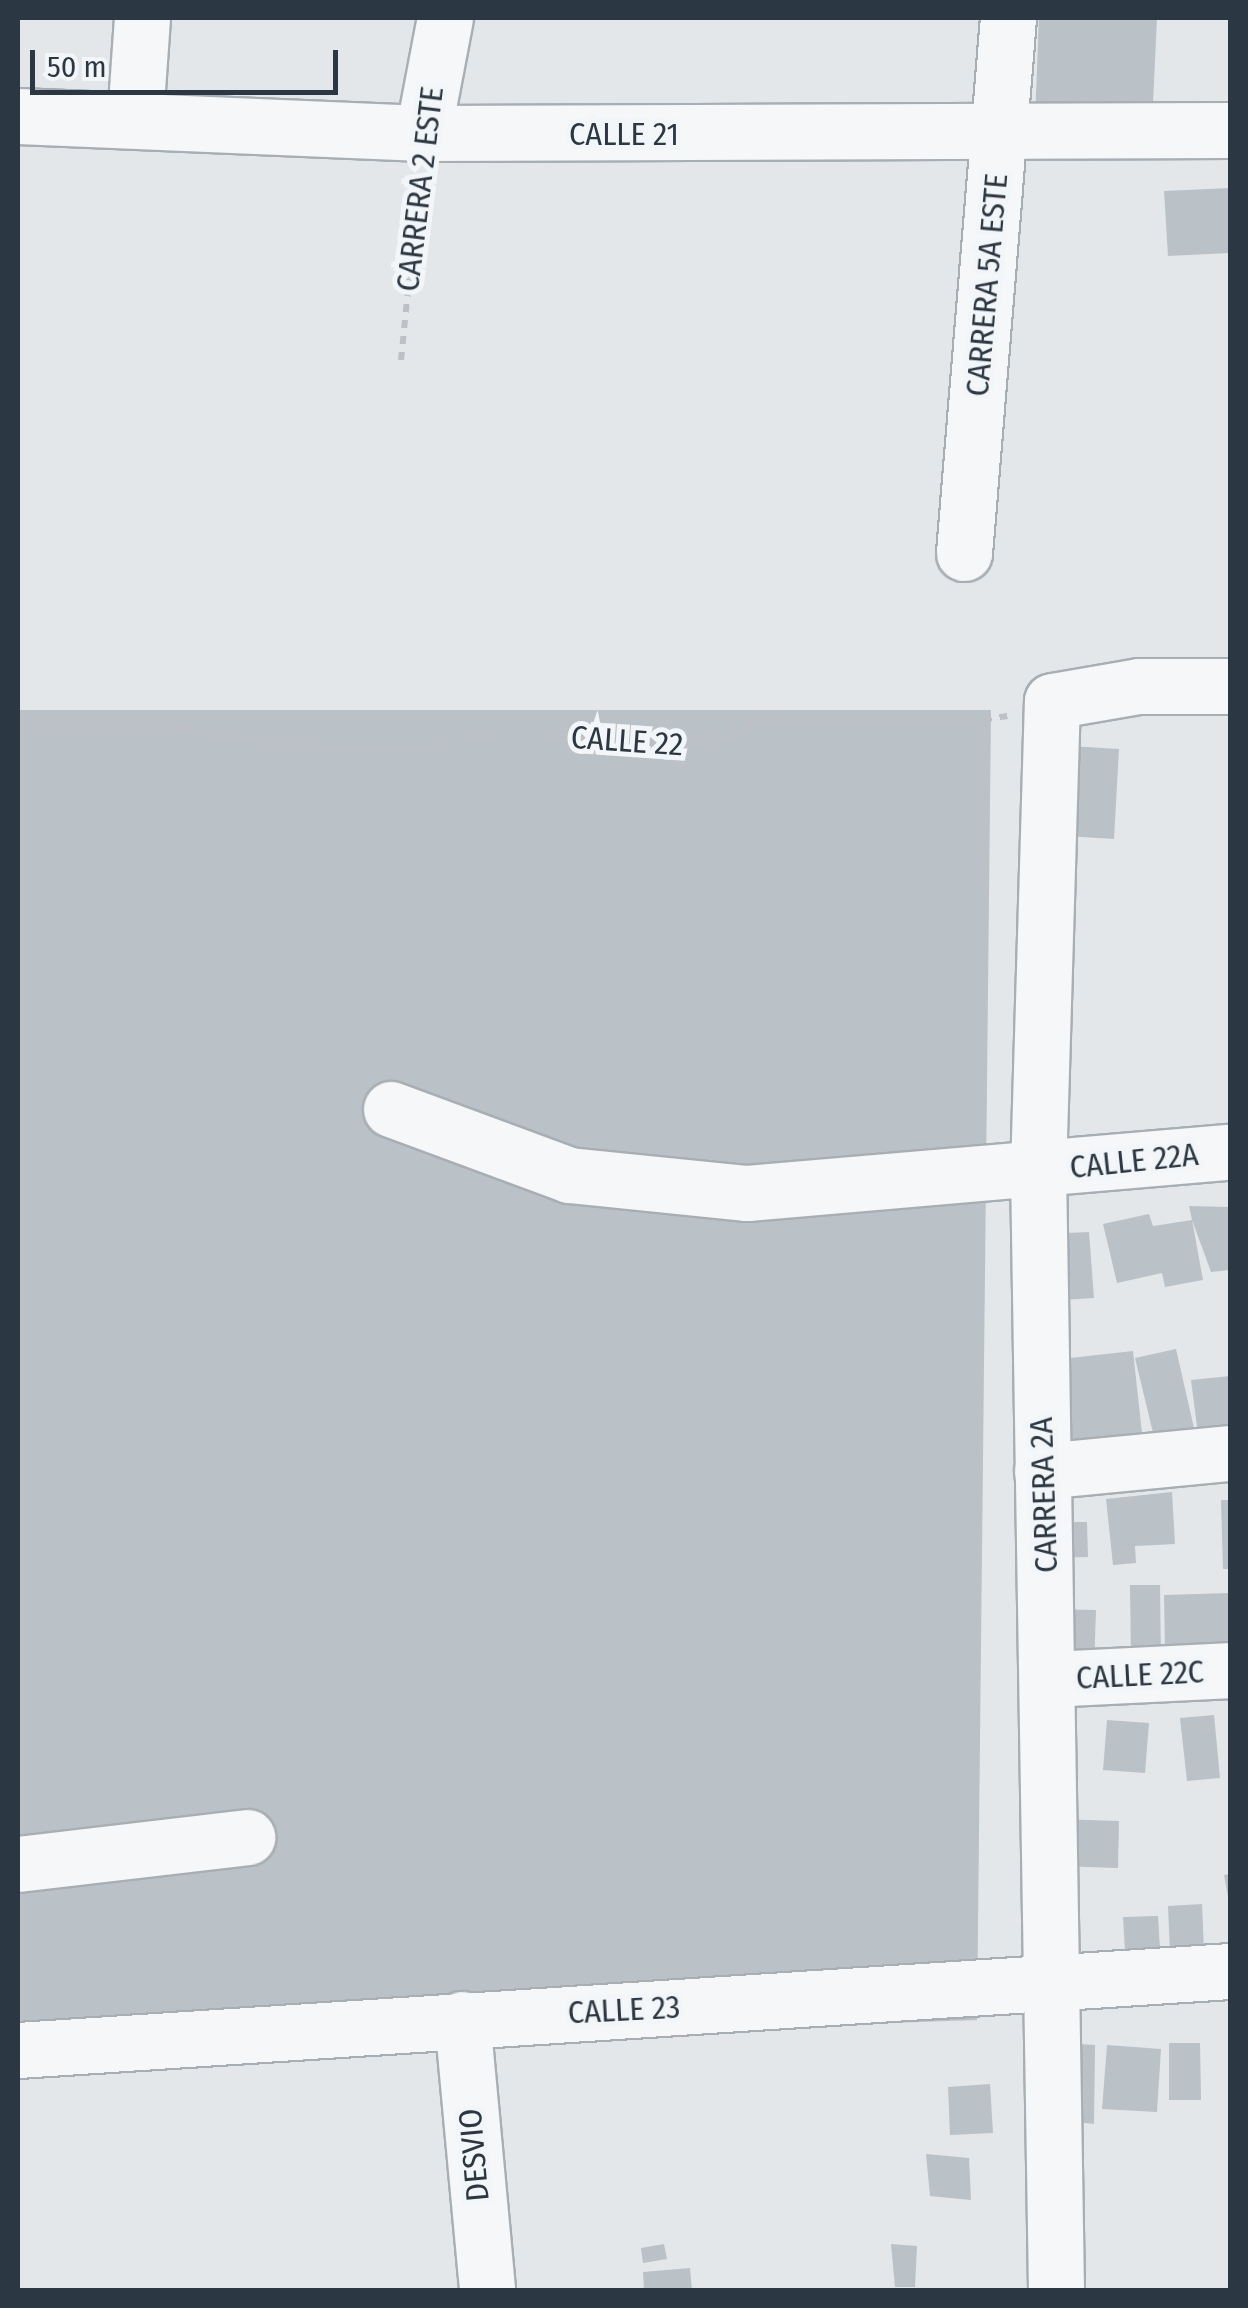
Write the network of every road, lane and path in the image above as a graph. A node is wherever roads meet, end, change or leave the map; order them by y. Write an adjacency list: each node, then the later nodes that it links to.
1 (142, 18): 5 (street)
2 (445, 18): 7 (street, CARRERA 2 ESTE)
3 (1008, 18): 8 (street, CARRERA 5A ESTE)
4 (18, 116): 5 (street, CALLE 21)
5 (135, 118): 7 (street, CALLE 21)
6 (1230, 130): 8 (street, CALLE 21)
7 (423, 133): 8 (street, CALLE 21); 9 (path, CARRERA 2 ESTE)
8 (1000, 136): 10 (street, CARRERA 5A ESTE)
9 (400, 360)
10 (964, 552)
11 (1230, 686): 12 (street)
12 (1052, 700): 13 (path, CALLE 22); 16 (street, CARRERA 2A)
13 (18, 730)
14 (392, 1110): 16 (street, CALLE 22A)
15 (1230, 1152): 16 (street, CALLE 22A)
16 (1038, 1172): 18 (street, CARRERA 2A)
17 (1230, 1453): 18 (street)
18 (1042, 1472): 20 (street, CARRERA 2A)
19 (1230, 1670): 20 (street, CALLE 22C)
20 (1049, 1679): 24 (street, CARRERA 2A)
21 (247, 1837): 22 (street)
22 (18, 1864)
23 (1230, 1971): 24 (street, CALLE 23)
24 (1054, 1986): 25 (street, CALLE 23); 28 (street, CARRERA 2A)
25 (462, 2020): 26 (street, CALLE 23); 27 (street, DESVIO)
26 (18, 2050)
27 (487, 2290)
28 (1056, 2290)

